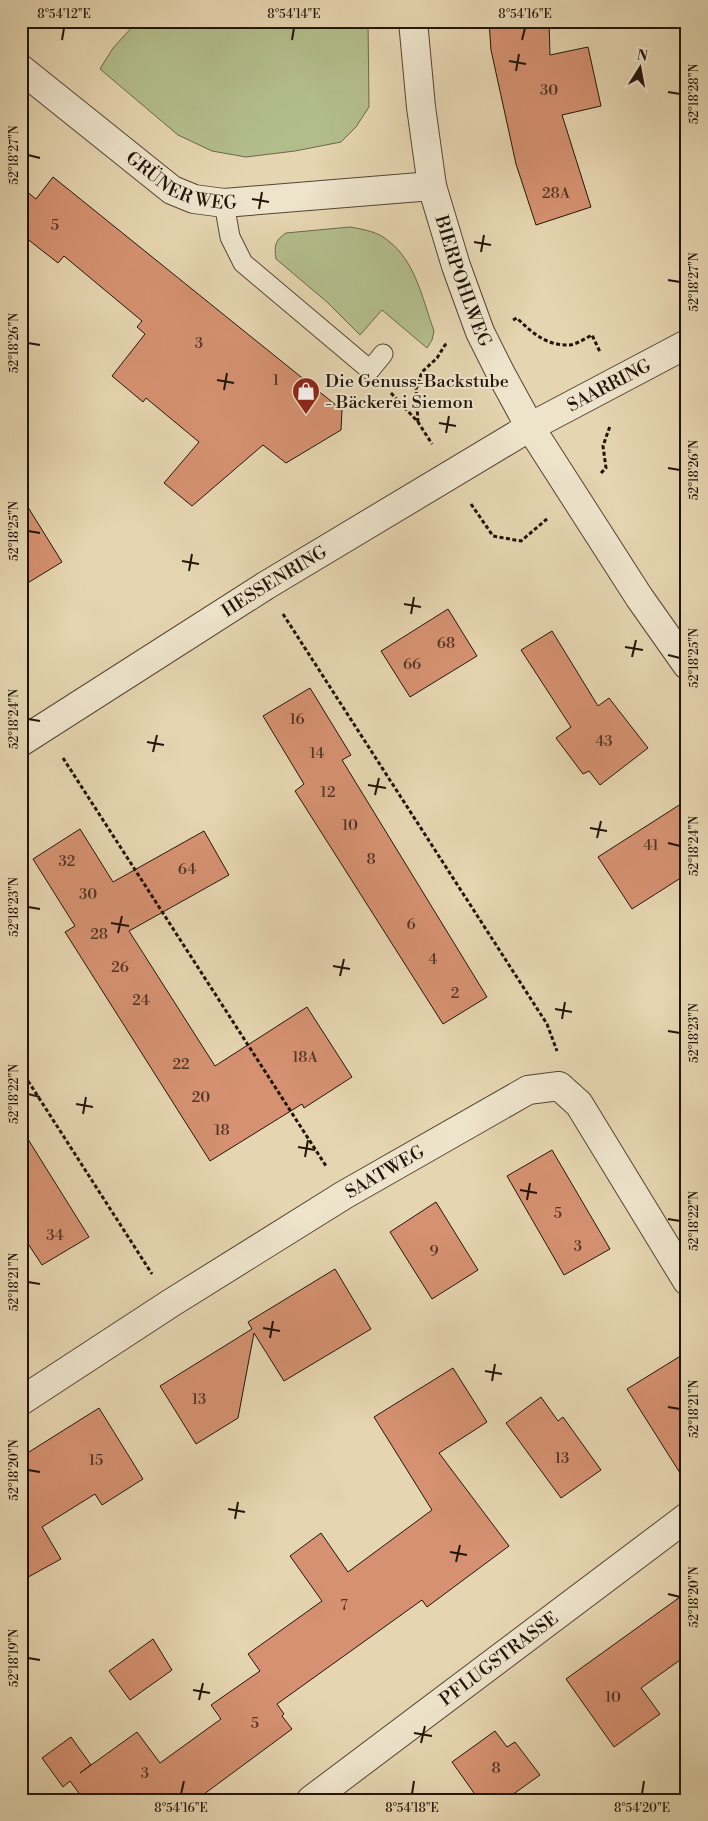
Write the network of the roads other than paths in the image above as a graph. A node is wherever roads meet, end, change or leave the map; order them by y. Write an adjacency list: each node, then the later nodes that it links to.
1 (413, 21): 3 (street, BIERPOHLWEG)
2 (21, 69): 4 (street, GRÜNER WEG)
3 (432, 186): 4 (street, GRÜNER WEG); 7 (street, BIERPOHLWEG)
4 (224, 203): 6 (lane)
5 (687, 344): 7 (street, SAARRING)
6 (383, 354)
7 (530, 427): 8 (street, BIERPOHLWEG); 9 (street, HESSENRING)
8 (687, 665)
9 (32, 735)
10 (687, 1281): 11 (street, SAATWEG)
11 (21, 1401)
12 (687, 1517): 13 (street, PFLUGSTRASSE)
13 (311, 1800)

